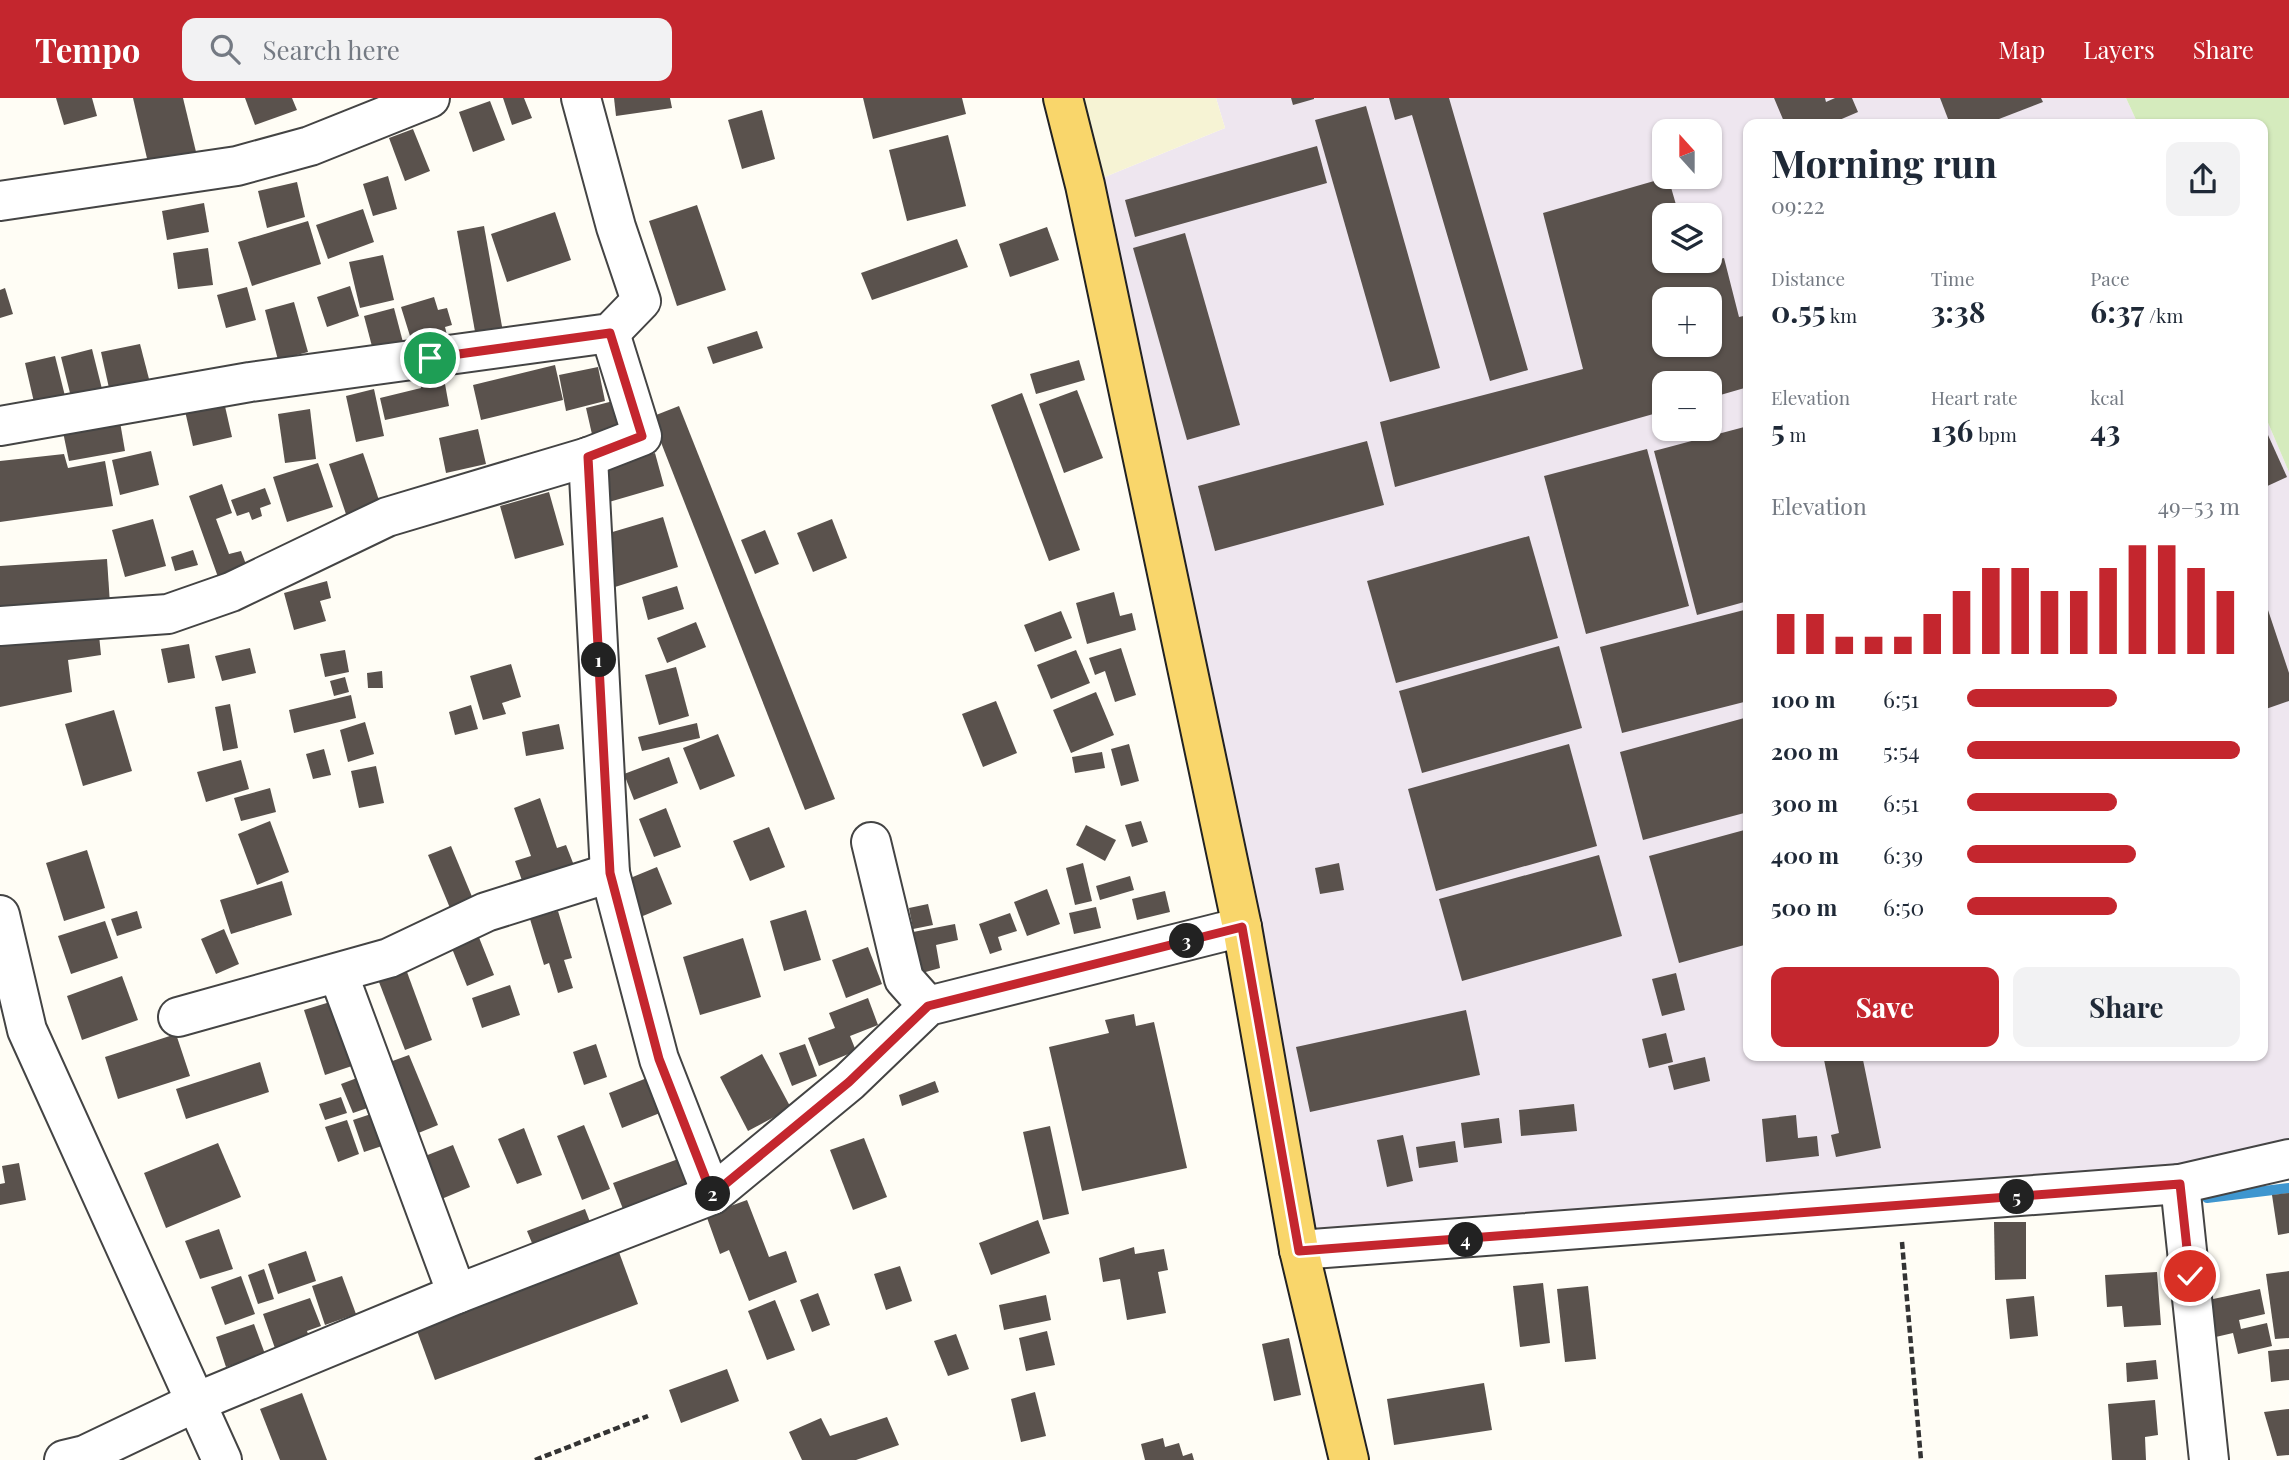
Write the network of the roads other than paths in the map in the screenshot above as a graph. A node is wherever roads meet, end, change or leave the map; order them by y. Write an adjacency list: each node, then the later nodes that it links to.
1 (430, 98): 4 (street)
2 (581, 98): 6 (street)
3 (1063, 98): 13 (main road)
4 (374, 108): 5 (street)
5 (0, 201)
6 (610, 333): 7 (street); 8 (street)
7 (0, 426)
8 (588, 457): 9 (street); 11 (street)
9 (0, 626)
10 (871, 842): 15 (street)
11 (610, 873): 14 (street); 19 (street)
12 (0, 915): 22 (street)
13 (1242, 927): 15 (street); 20 (main road)
14 (338, 973): 16 (street); 21 (street)
15 (928, 1006): 19 (street)
16 (178, 1017)
17 (2289, 1159): 18 (street)
18 (2180, 1184): 20 (street); 26 (street)
19 (712, 1195): 21 (street)
20 (1299, 1251): 25 (main road)
21 (457, 1294): 22 (street)
22 (194, 1403): 23 (street); 24 (street)
23 (64, 1460)
24 (222, 1460)
25 (1349, 1460)
26 (2209, 1460)

